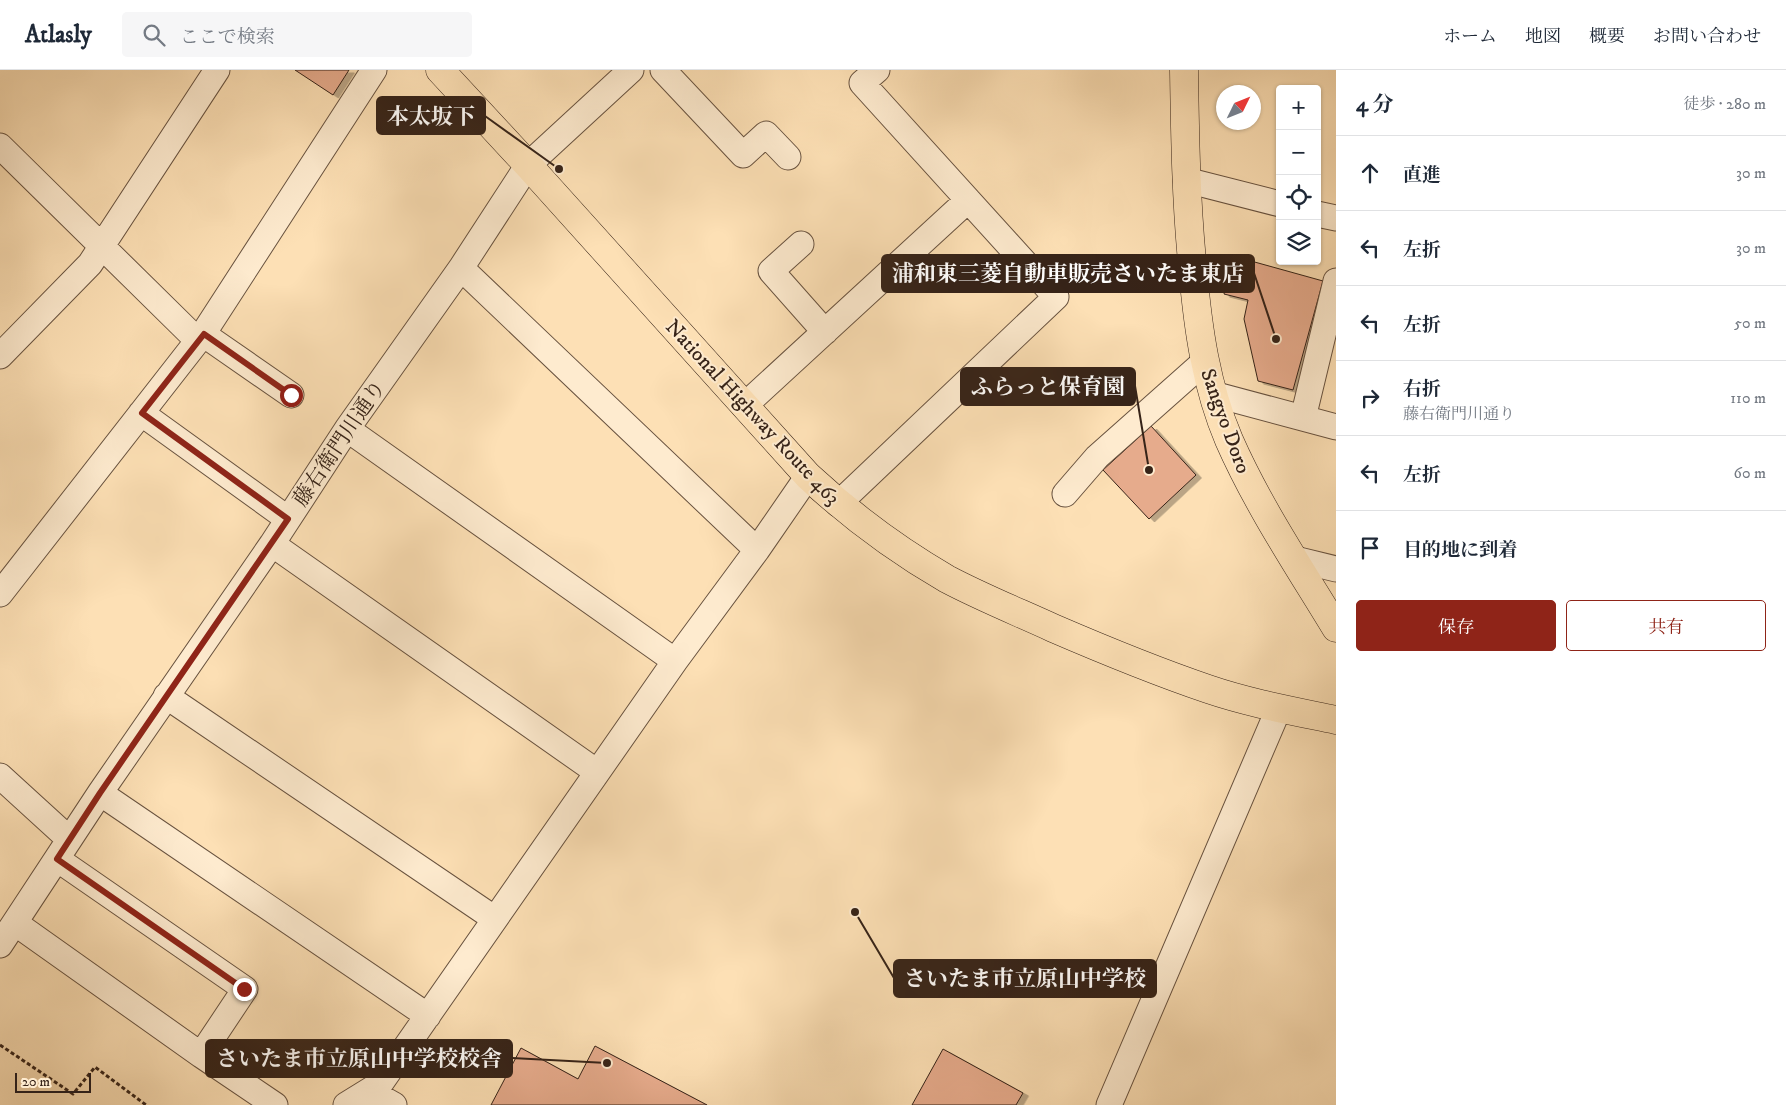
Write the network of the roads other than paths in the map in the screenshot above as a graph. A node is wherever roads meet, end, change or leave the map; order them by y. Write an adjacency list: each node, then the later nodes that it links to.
1 (217, 70): 17 (street)
2 (374, 70): 21 (street)
3 (440, 70): 10 (main road, National Highway Route 463)
4 (632, 70): 10 (street, 藤右衛門川通り)
5 (663, 70): 9 (street)
6 (877, 70): 12 (street)
7 (1184, 70): 11 (main road, Sangyo Doro)
8 (0, 146): 17 (street)
9 (788, 157)
10 (528, 165): 18 (street, 藤右衛門川通り); 26 (main road, National Highway Route 463)
11 (1186, 180): 13 (street); 23 (main road, Sangyo Doro)
12 (968, 200): 20 (street); 33 (street)
13 (1276, 203)
14 (1321, 215): 15 (street)
15 (1336, 218)
16 (801, 244): 20 (street)
17 (102, 247): 21 (street); 22 (street)
18 (461, 268): 30 (street, 藤右衛門川通り); 36 (street)
19 (1336, 282): 28 (street)
20 (825, 332): 26 (street)
21 (204, 334): 25 (street); 27 (street)
22 (0, 356)
23 (1204, 362): 24 (main road, Sangyo Doro); 32 (street)
24 (1213, 394): 28 (street); 37 (main road, Sangyo Doro)
25 (291, 395)
26 (744, 406): 31 (main road, National Highway Route 463)
27 (142, 413): 34 (street); 39 (street)
28 (1303, 418): 29 (street)
29 (1336, 427)
30 (347, 429): 34 (street, 藤右衛門川通り); 41 (street)
31 (808, 476): 33 (main road, National Highway Route 463); 36 (street)
32 (1065, 494)
33 (838, 504): 43 (main road, National Highway Route 463)
34 (288, 519): 35 (street, 藤右衛門川通り)
35 (272, 544): 42 (street, 藤右衛門川通り); 45 (street)
36 (756, 550): 41 (street)
37 (1295, 559): 38 (street); 40 (main road, Sangyo Doro)
38 (1336, 570)
39 (0, 594)
40 (1336, 628)
41 (675, 661): 45 (street)
42 (166, 696): 47 (street, 藤右衛門川通り); 49 (street)
43 (1279, 708): 44 (main road, National Highway Route 463); 58 (street)
44 (1336, 720)
45 (597, 772): 49 (street)
46 (0, 776): 48 (street)
47 (100, 793): 48 (street, 藤右衛門川通り); 52 (street)
48 (63, 849): 50 (street, 藤右衛門川通り); 53 (street)
49 (496, 919): 52 (street)
50 (15, 923): 51 (street, 藤右衛門川通り); 53 (street)
51 (0, 945)
52 (428, 1016): 54 (street)
53 (201, 1055): 55 (street)
54 (369, 1091): 56 (street); 57 (street)
55 (276, 1105)
56 (346, 1105)
57 (394, 1105)
58 (1109, 1105)

